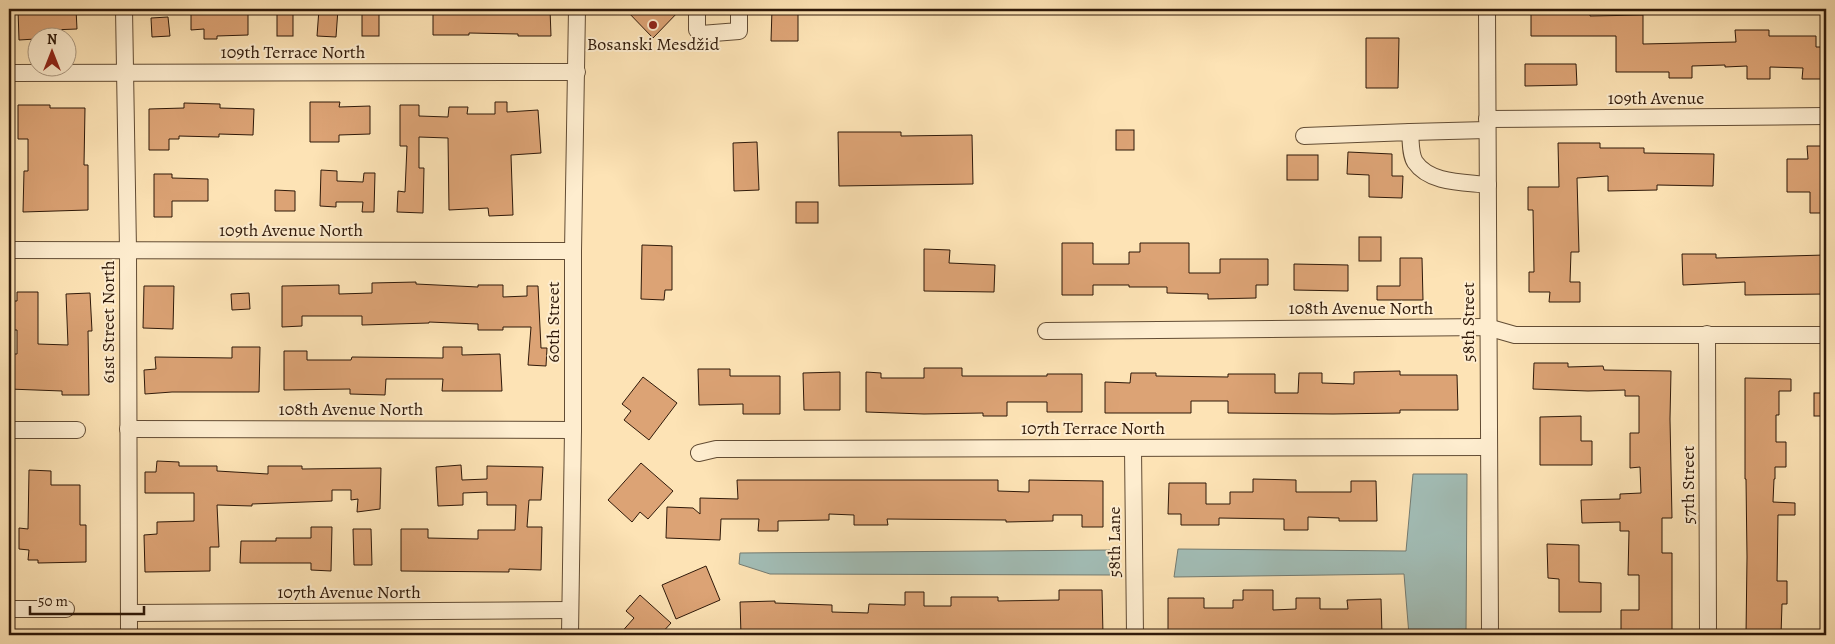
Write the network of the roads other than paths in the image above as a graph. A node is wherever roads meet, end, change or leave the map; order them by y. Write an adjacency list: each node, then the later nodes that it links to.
1 (124, 9): 7 (street, 61st Street North)
2 (577, 9): 8 (street, 60th Street)
3 (697, 9): 4 (street)
4 (739, 9)
5 (1487, 9): 10 (street, 58th Street)
6 (9, 72): 7 (street, 109th Terrace North)
7 (125, 72): 8 (street, 109th Terrace North); 15 (street, 61st Street North)
8 (577, 72): 16 (street, 60th Street)
9 (1826, 116): 10 (street, 109th Avenue)
10 (1487, 125): 11 (street, 109th Avenue); 13 (street, 58th Street)
11 (1410, 132): 12 (street, 109th Avenue); 13 (street)
12 (1304, 136)
13 (1488, 185): 17 (street, 58th Street)
14 (9, 250): 15 (street, 109th Avenue North)
15 (128, 250): 16 (street, 109th Avenue North); 21 (street, 61st Street North)
16 (573, 251): 24 (street, 60th Street)
17 (1487, 327): 18 (street, 108th Avenue North); 19 (street, 108th Avenue North); 25 (street, 58th Street)
18 (1046, 331)
19 (1707, 334): 20 (street, 108th Avenue North); 36 (street, 57th Street)
20 (1826, 335)
21 (128, 429): 24 (street, 108th Avenue North); 31 (street, 61st Street North)
22 (9, 430): 23 (street)
23 (77, 430)
24 (573, 430): 30 (street, 60th Street)
25 (1488, 447): 26 (street, 107th Terrace North); 35 (street, 58th Street)
26 (1133, 448): 27 (street, 107th Terrace North); 34 (street, 58th Lane)
27 (699, 453)
28 (9, 610): 29 (street)
29 (66, 610)
30 (570, 610): 31 (street, 107th Avenue North); 33 (street, 60th Street)
31 (129, 613): 32 (street, 61st Street North)
32 (129, 635)
33 (570, 635)
34 (1135, 635)
35 (1490, 635)
36 (1708, 635)

